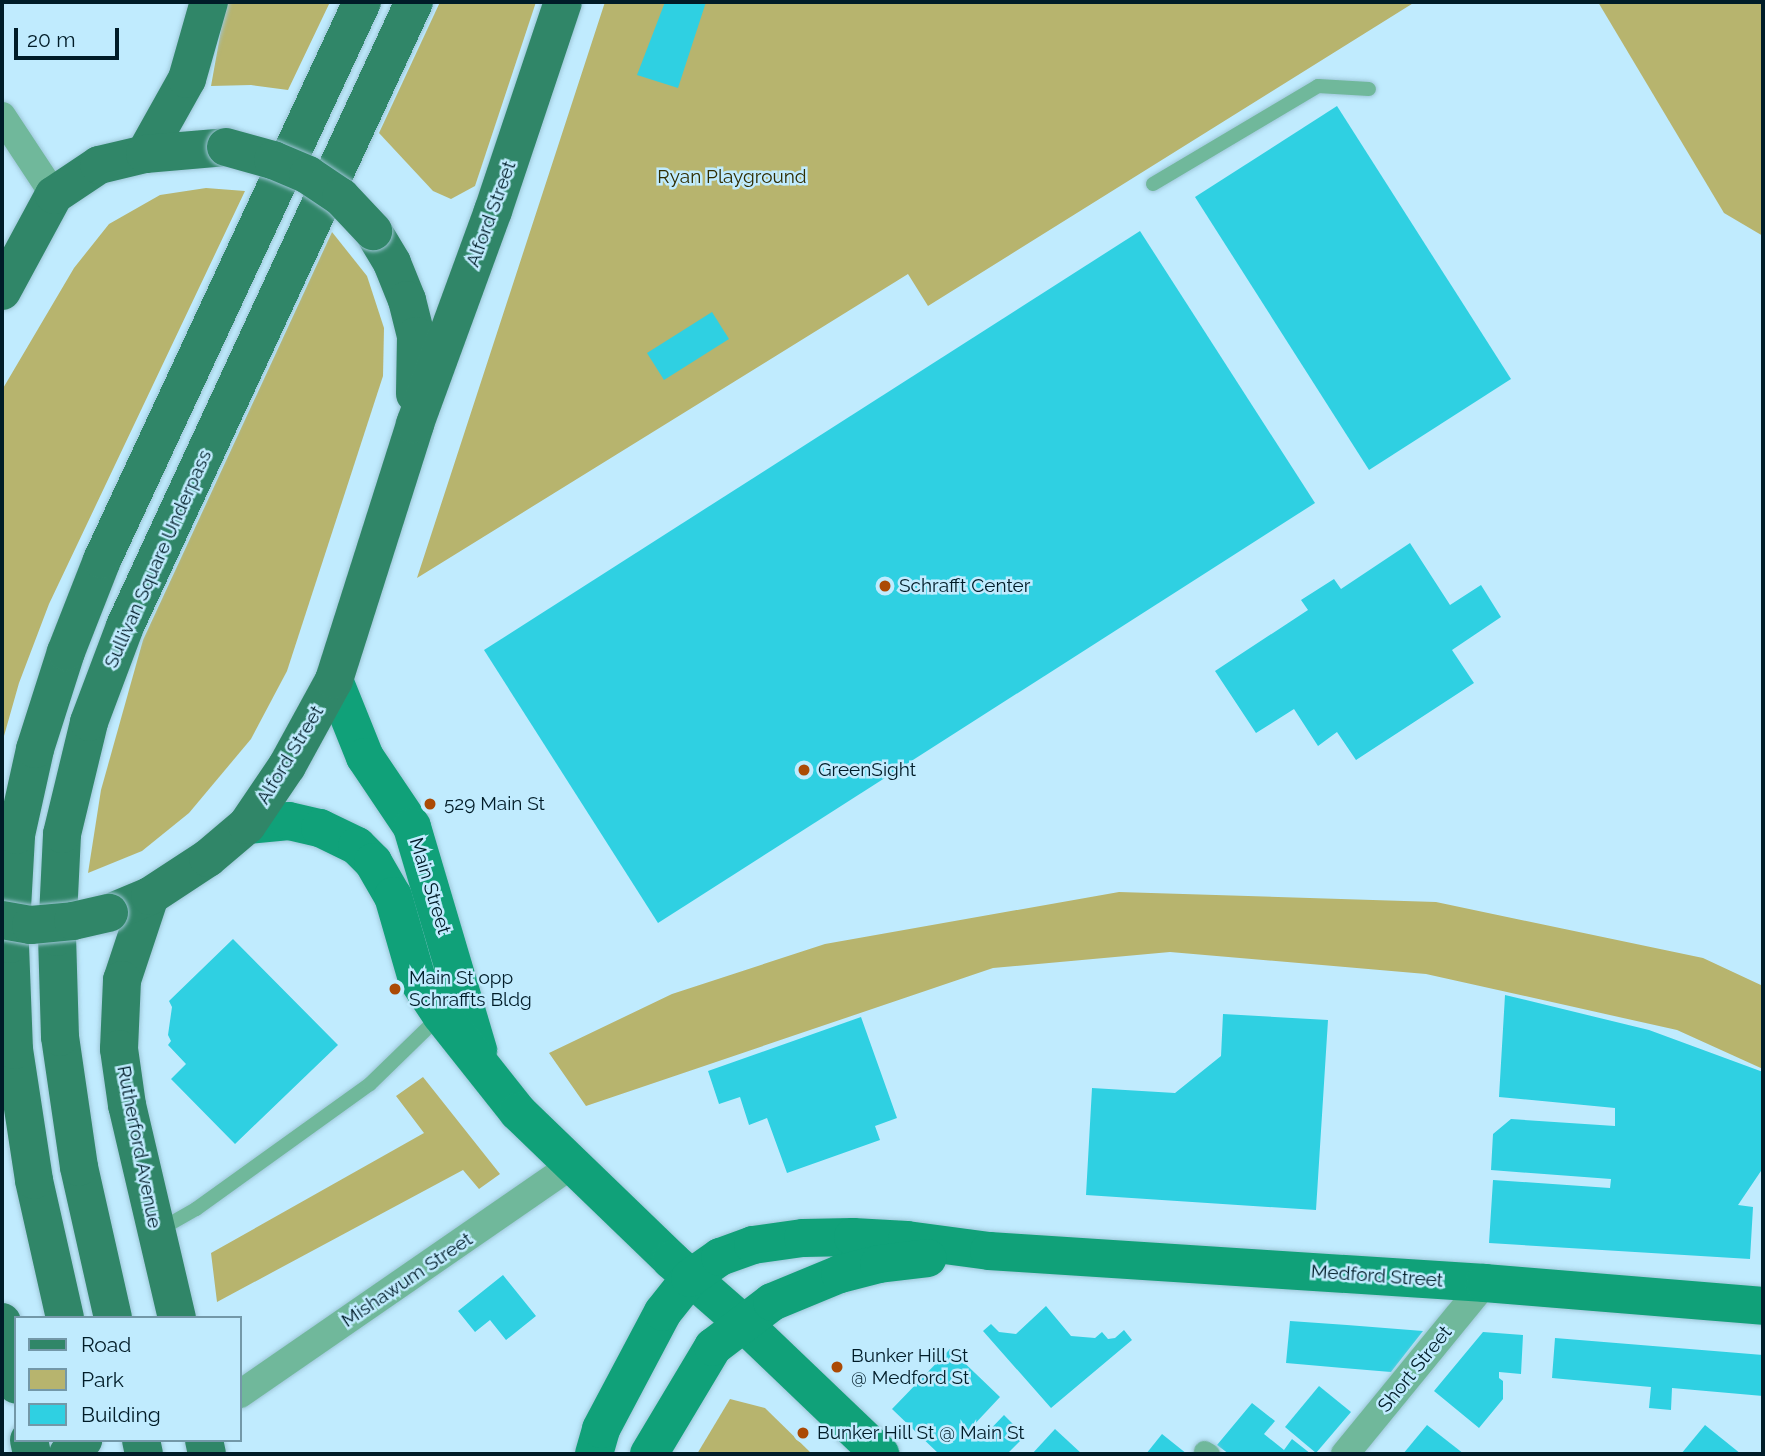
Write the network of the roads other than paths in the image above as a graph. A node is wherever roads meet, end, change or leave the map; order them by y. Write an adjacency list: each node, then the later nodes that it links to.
1 (209, 2): 7 (main road)
2 (362, 2): 24 (main road)
3 (414, 2): 25 (main road, Sullivan Square Underpass)
4 (563, 2): 11 (main road, Alford Street)
5 (1369, 89): 8 (lane)
6 (2, 116): 9 (street)
7 (145, 154): 9 (main road, Alford Street); 11 (main road, Alford Street, bridge)
8 (1153, 184)
9 (54, 195): 10 (main road, Alford Street)
10 (2, 291)
11 (415, 424): 12 (main road, Alford Street)
12 (334, 680): 13 (main road, Alford Street); 17 (main road, Main Street)
13 (247, 825): 14 (main road, Alford Street); 16 (main road, Main Street)
14 (150, 895): 15 (main road, Alford Street, bridge); 19 (main road, Rutherford Avenue)
15 (2, 920)
16 (441, 1015): 17 (main road, Main Street); 19 (lane)
17 (482, 1065): 18 (main road, Main Street)
18 (573, 1164): 21 (main road, Main Street); 28 (street, Mishawum Street)
19 (156, 1232): 26 (main road, Rutherford Avenue)
20 (989, 1251): 21 (main road, Medford Street); 22 (main road, Medford Street); 27 (main road, Medford Street)
21 (690, 1278): 27 (main road, Main Street); 31 (main road)
22 (1485, 1283): 23 (main road, Medford Street); 34 (street, Short Street)
23 (1763, 1306)
24 (65, 1316)
25 (113, 1316)
26 (177, 1316)
27 (743, 1323): 32 (main road); 33 (main road, Main Street)
28 (242, 1393)
29 (81, 1442): 30 (main road)
30 (68, 1454)
31 (594, 1454)
32 (649, 1454)
33 (880, 1454)
34 (1345, 1454)

